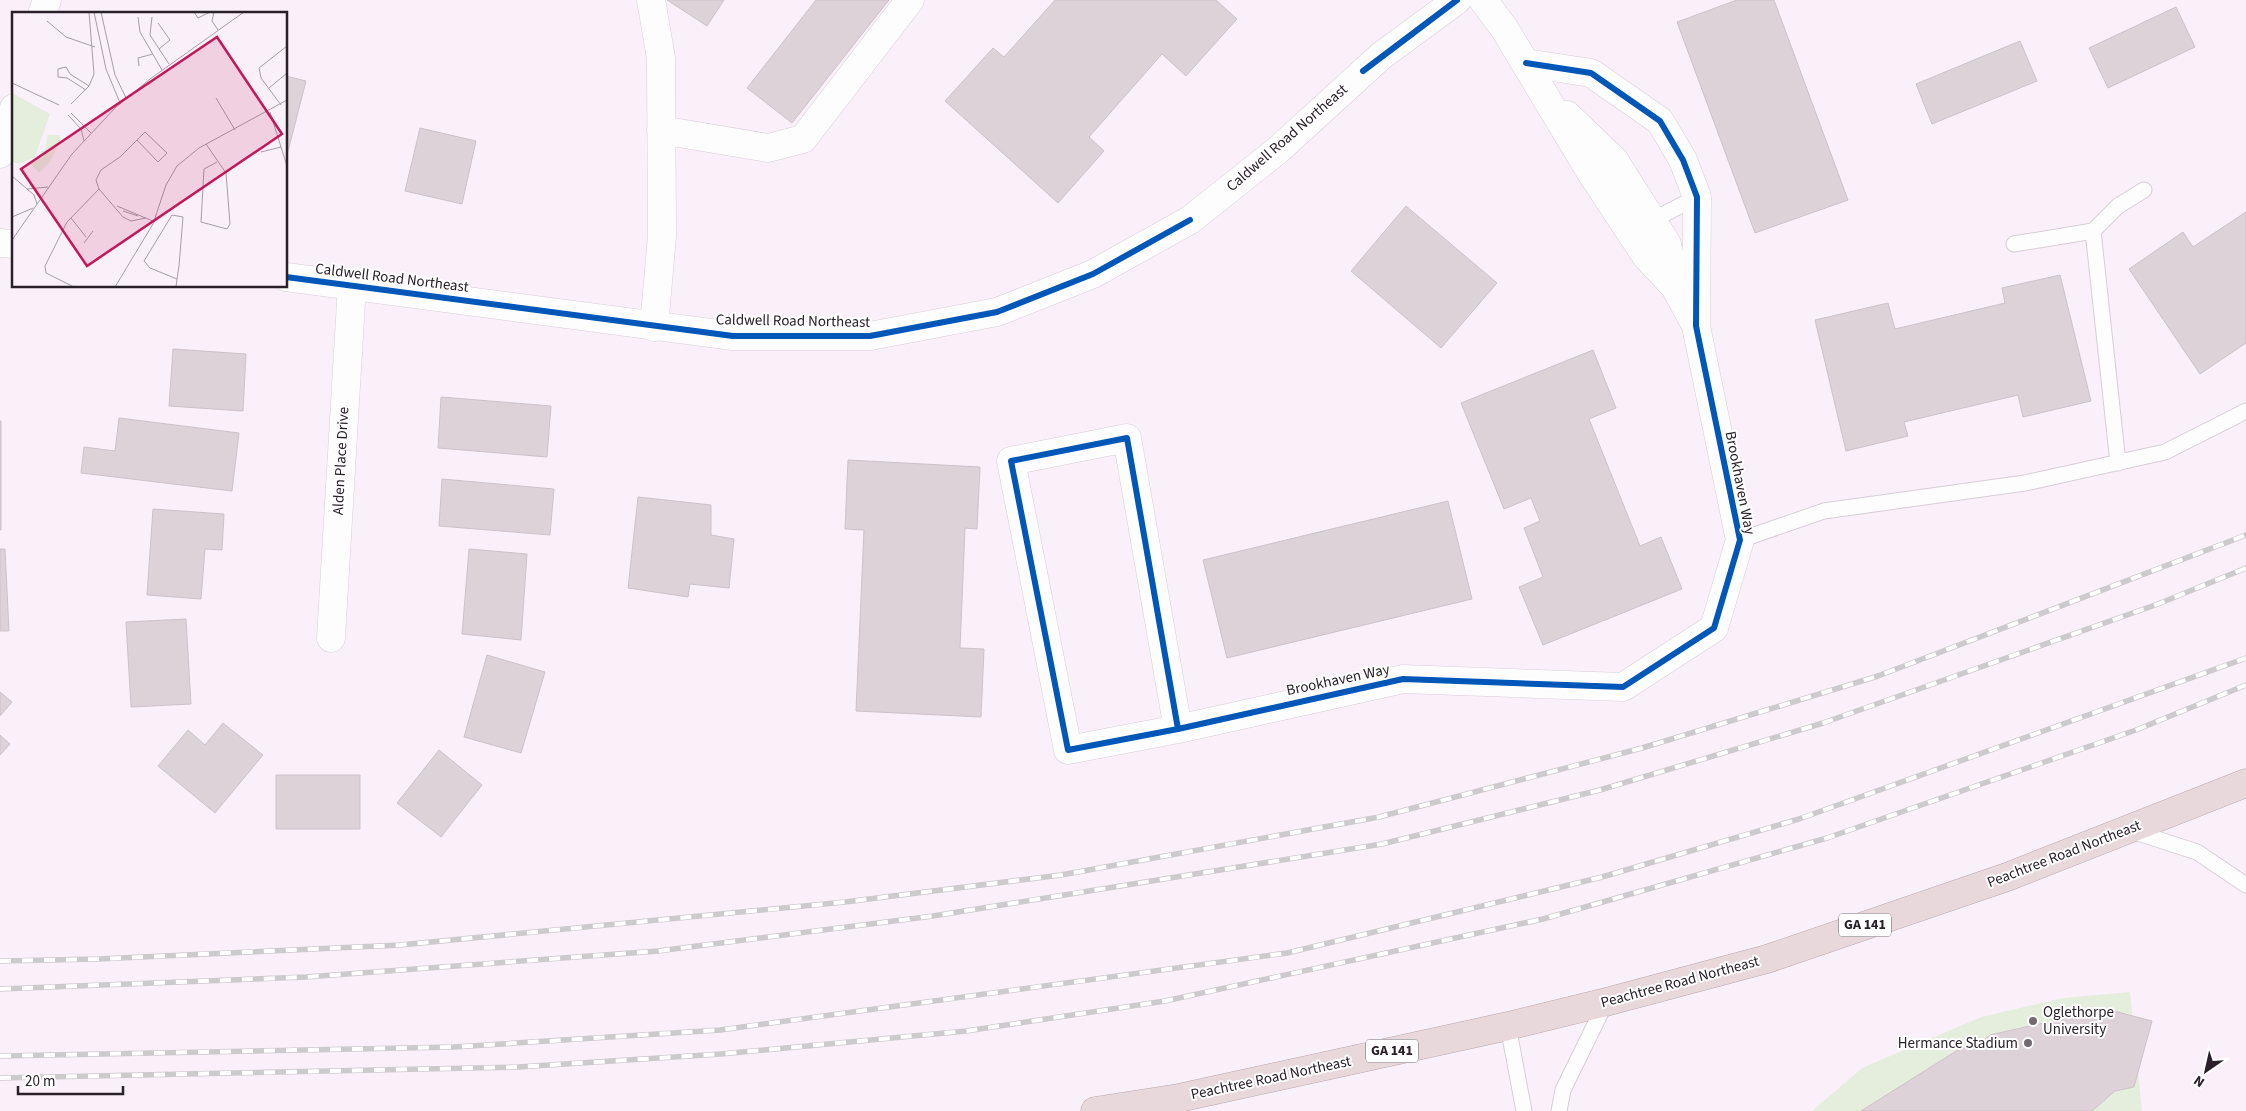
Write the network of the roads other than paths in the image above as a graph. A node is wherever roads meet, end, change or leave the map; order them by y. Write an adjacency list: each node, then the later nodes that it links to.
1 (650, 0): 7 (street)
2 (910, 0): 7 (street)
3 (1457, 0): 17 (street, Caldwell Road Northeast)
4 (1483, 0): 5 (street, Brookhaven Way)
5 (1526, 63): 10 (street, Brookhaven Way); 11 (street, Brookhaven Way)
6 (12, 115): 8 (street)
7 (662, 130): 17 (street)
8 (0, 154)
9 (2144, 190): 12 (lane)
10 (1697, 196): 11 (lane); 16 (street, Brookhaven Way)
11 (1641, 226): 16 (street, Brookhaven Way)
12 (2093, 231): 13 (lane); 19 (lane)
13 (2014, 244)
14 (288, 277): 15 (street, Caldwell Road Northeast)
15 (352, 285): 17 (street, Caldwell Road Northeast); 21 (street, Alden Place Drive)
16 (1696, 326): 20 (street, Brookhaven Way)
17 (654, 327)
18 (2246, 411): 19 (lane)
19 (2118, 463): 20 (lane)
20 (1740, 540): 22 (street, Brookhaven Way)
21 (331, 638)
22 (1178, 729): 22 (street, Brookhaven Way)
23 (2246, 783): 24 (highway, Peachtree Road Northeast / GA 141)
24 (2127, 830): 25 (lane); 26 (highway, Peachtree Road Northeast / GA 141)
25 (2246, 886)
26 (1606, 1002): 27 (highway, Peachtree Road Northeast / GA 141); 30 (lane)
27 (1508, 1026): 28 (highway, Peachtree Road Northeast / GA 141); 29 (lane)
28 (1109, 1110)
29 (1524, 1111)
30 (1559, 1111)

